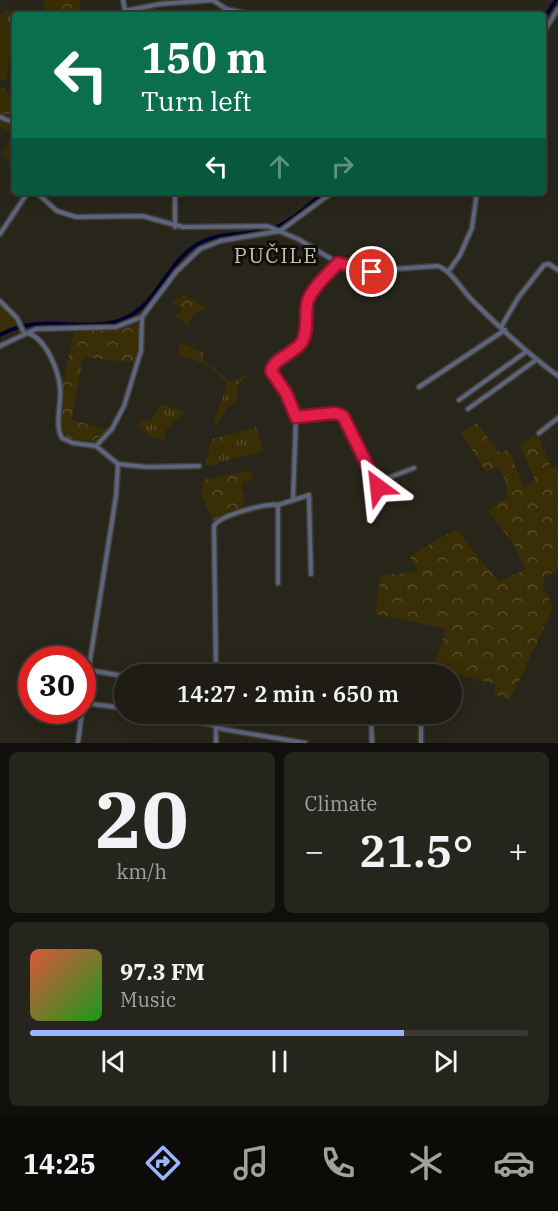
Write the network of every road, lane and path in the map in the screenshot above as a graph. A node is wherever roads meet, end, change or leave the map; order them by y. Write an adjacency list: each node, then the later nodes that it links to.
1 (123, 0): 3 (street)
2 (558, 9): 4 (street)
3 (240, 12)
4 (546, 28)
5 (26, 195): 12 (street)
6 (39, 195): 10 (street)
7 (175, 195): 10 (street)
8 (329, 195): 11 (street)
9 (477, 195): 15 (street)
10 (175, 226): 11 (street)
11 (278, 231): 13 (street); 17 (street)
12 (0, 234)
13 (338, 263): 15 (street); 27 (street)
14 (558, 270): 18 (street)
15 (448, 272): 18 (street)
16 (0, 301): 19 (street)
17 (142, 318): 19 (street); 30 (street)
18 (503, 328): 21 (street); 24 (street)
19 (25, 332): 20 (street); 30 (street)
20 (0, 345)
21 (527, 351): 22 (street); 25 (street)
22 (536, 360): 23 (street); 26 (street)
23 (558, 376)
24 (419, 387)
25 (459, 400)
26 (468, 410)
27 (296, 417): 34 (street); 35 (street)
28 (558, 418): 29 (street)
29 (539, 433)
30 (96, 446): 31 (street)
31 (118, 464): 32 (street); 40 (street)
32 (199, 466)
33 (414, 468): 34 (street)
34 (375, 483): 36 (street)
35 (293, 500): 37 (street); 38 (street)
36 (384, 500)
37 (278, 505): 39 (street); 41 (street)
38 (311, 574)
39 (278, 583)
40 (92, 646)
41 (216, 664)
42 (96, 671): 43 (street)
43 (114, 674)
44 (96, 704): 45 (street)
45 (114, 707)
46 (80, 724): 51 (street)
47 (206, 724): 50 (street)
48 (372, 724): 54 (street)
49 (420, 724): 55 (street)
50 (216, 726): 52 (street); 53 (street)
51 (78, 743)
52 (216, 743)
53 (304, 743)
54 (372, 743)
55 (421, 743)

